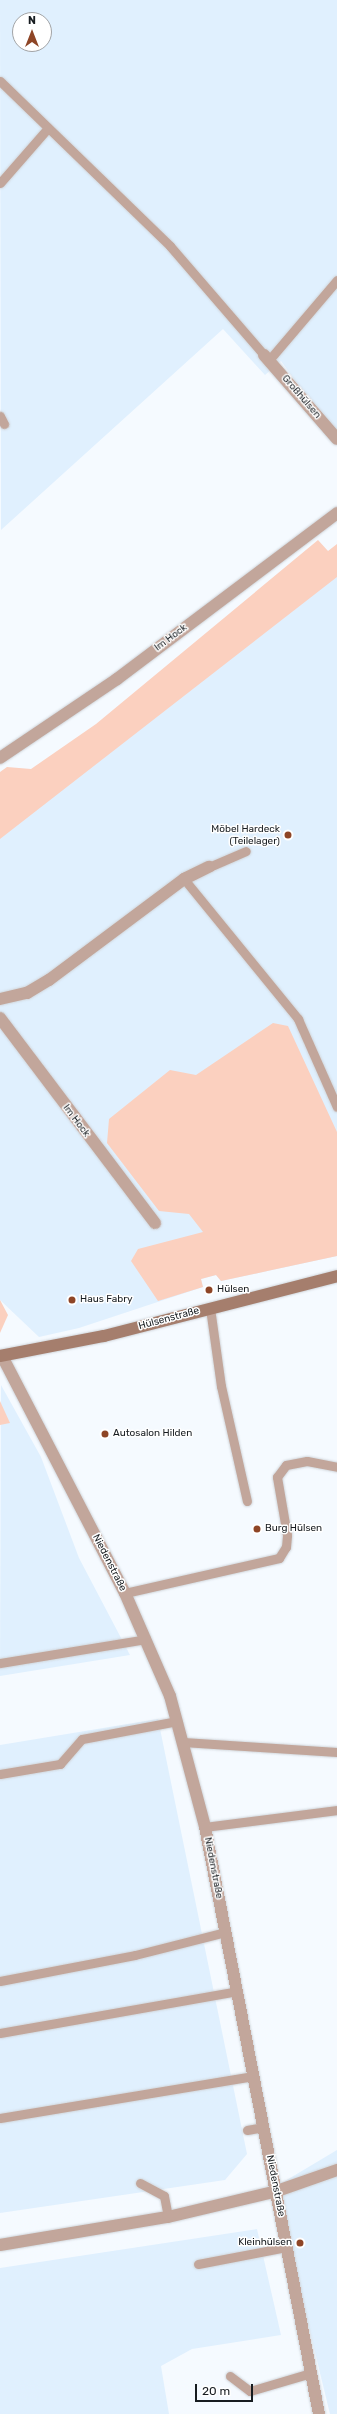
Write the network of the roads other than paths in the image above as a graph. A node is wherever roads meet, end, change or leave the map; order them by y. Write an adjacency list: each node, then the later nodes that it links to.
1 (0, 81): 2 (lane)
2 (48, 128): 3 (lane); 5 (lane)
3 (0, 183)
4 (337, 280): 5 (lane)
5 (266, 358): 6 (street, Großhülsen)
6 (337, 439)
7 (337, 512): 8 (street, Im Hock)
8 (0, 758)
9 (246, 851): 10 (lane)
10 (209, 867): 11 (street)
11 (184, 879): 12 (street); 14 (lane)
12 (0, 999)
13 (0, 1018): 15 (street, Im Hock)
14 (337, 1107)
15 (155, 1223)
16 (337, 1276): 17 (main road, Hülsenstraße)
17 (210, 1308): 18 (main road, Hülsenstraße); 20 (lane)
18 (1, 1356): 21 (street, Niedenstraße)
19 (337, 1467): 21 (lane)
20 (247, 1501)
21 (125, 1593): 22 (street, Niedenstraße)
22 (146, 1639): 23 (lane); 24 (street, Niedenstraße)
23 (0, 1664)
24 (177, 1721): 25 (street, Niedenstraße); 27 (lane)
25 (183, 1742): 26 (lane); 29 (street, Niedenstraße)
26 (337, 1752)
27 (0, 1774)
28 (337, 1810): 29 (lane)
29 (205, 1827): 30 (street, Niedenstraße)
30 (225, 1932): 31 (lane); 32 (street, Niedenstraße)
31 (0, 1981)
32 (237, 1991): 33 (lane); 34 (street, Niedenstraße)
33 (0, 2033)
34 (254, 2076): 35 (lane); 36 (street, Niedenstraße)
35 (0, 2118)
36 (264, 2127): 37 (lane); 40 (street, Niedenstraße)
37 (246, 2130)
38 (337, 2170): 40 (street)
39 (140, 2183): 41 (lane)
40 (277, 2191): 41 (street); 43 (street, Niedenstraße)
41 (168, 2217): 42 (street)
42 (0, 2245)
43 (287, 2247): 44 (lane); 45 (street, Niedenstraße)
44 (198, 2264)
45 (311, 2373): 46 (lane); 47 (street, Niedenstraße)
46 (230, 2376)
47 (319, 2414)

